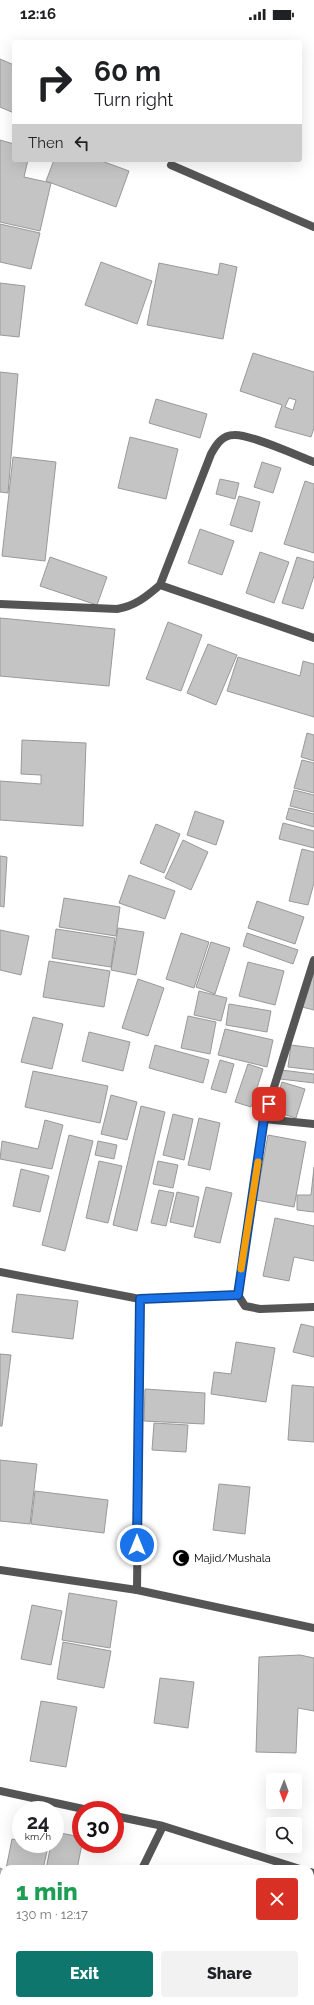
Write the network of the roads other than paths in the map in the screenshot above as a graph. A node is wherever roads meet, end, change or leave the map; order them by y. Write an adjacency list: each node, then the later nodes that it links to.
1 (171, 165): 2 (street)
2 (314, 227)
3 (314, 462): 4 (street)
4 (160, 585): 5 (street); 6 (street)
5 (0, 604)
6 (314, 638)
7 (314, 960): 8 (street)
8 (264, 1118): 9 (street); 11 (street)
9 (314, 1124)
10 (0, 1272): 12 (street)
11 (238, 1295): 12 (street); 13 (street)
12 (140, 1299): 15 (street)
13 (314, 1307)
14 (0, 1570): 15 (street)
15 (137, 1590): 16 (street)
16 (314, 1628)
17 (0, 1791): 18 (street)
18 (72, 1807)
19 (124, 1818): 20 (street)
20 (163, 1826): 21 (street); 22 (street)
21 (144, 1865)
22 (287, 1865)

